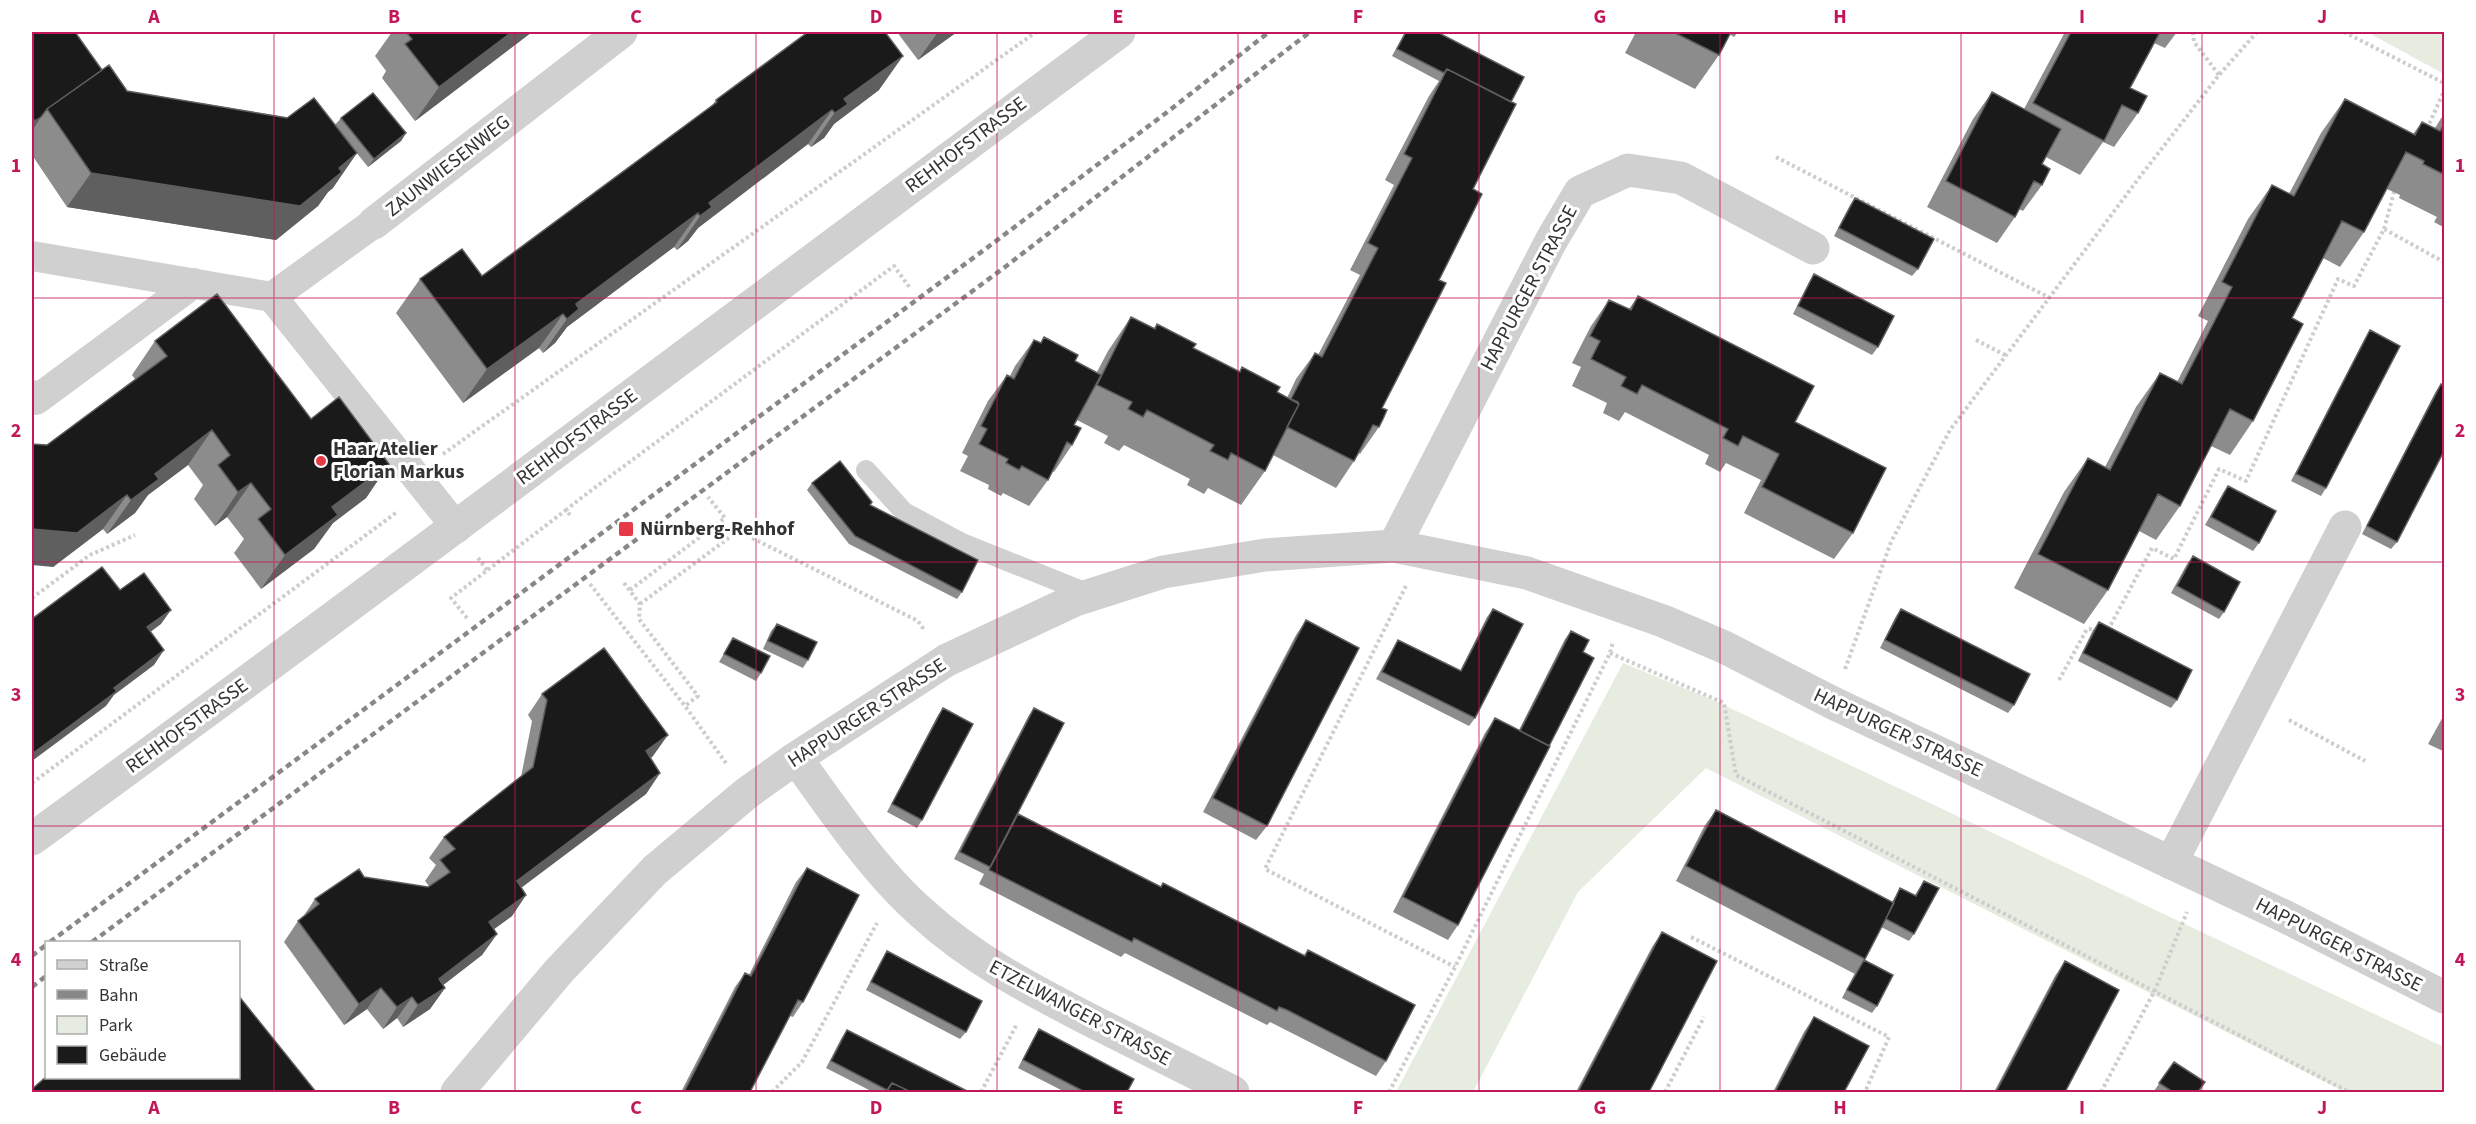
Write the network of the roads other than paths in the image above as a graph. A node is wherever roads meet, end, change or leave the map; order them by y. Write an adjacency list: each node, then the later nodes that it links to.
1 (621, 32): 3 (street, ZAUNWIESENWEG)
2 (1119, 32): 11 (street, REHHOFSTRASSE)
3 (374, 223): 7 (street, ZAUNWIESENWEG)
4 (1813, 248): 12 (street, HAPPURGER STRASSE)
5 (32, 256): 6 (street)
6 (194, 283): 7 (street); 8 (street)
7 (272, 297): 11 (street)
8 (32, 395)
9 (866, 470): 13 (lane)
10 (2345, 527): 16 (street)
11 (457, 528): 15 (street, REHHOFSTRASSE)
12 (1405, 548): 13 (street, HAPPURGER STRASSE); 16 (street, HAPPURGER STRASSE)
13 (1092, 595): 14 (street, HAPPURGER STRASSE)
14 (796, 758): 18 (street, HAPPURGER STRASSE); 19 (street, ETZELWANGER STRASSE)
15 (32, 839)
16 (2171, 863): 17 (street, HAPPURGER STRASSE)
17 (2445, 998)
18 (457, 1092)
19 (1233, 1092)

